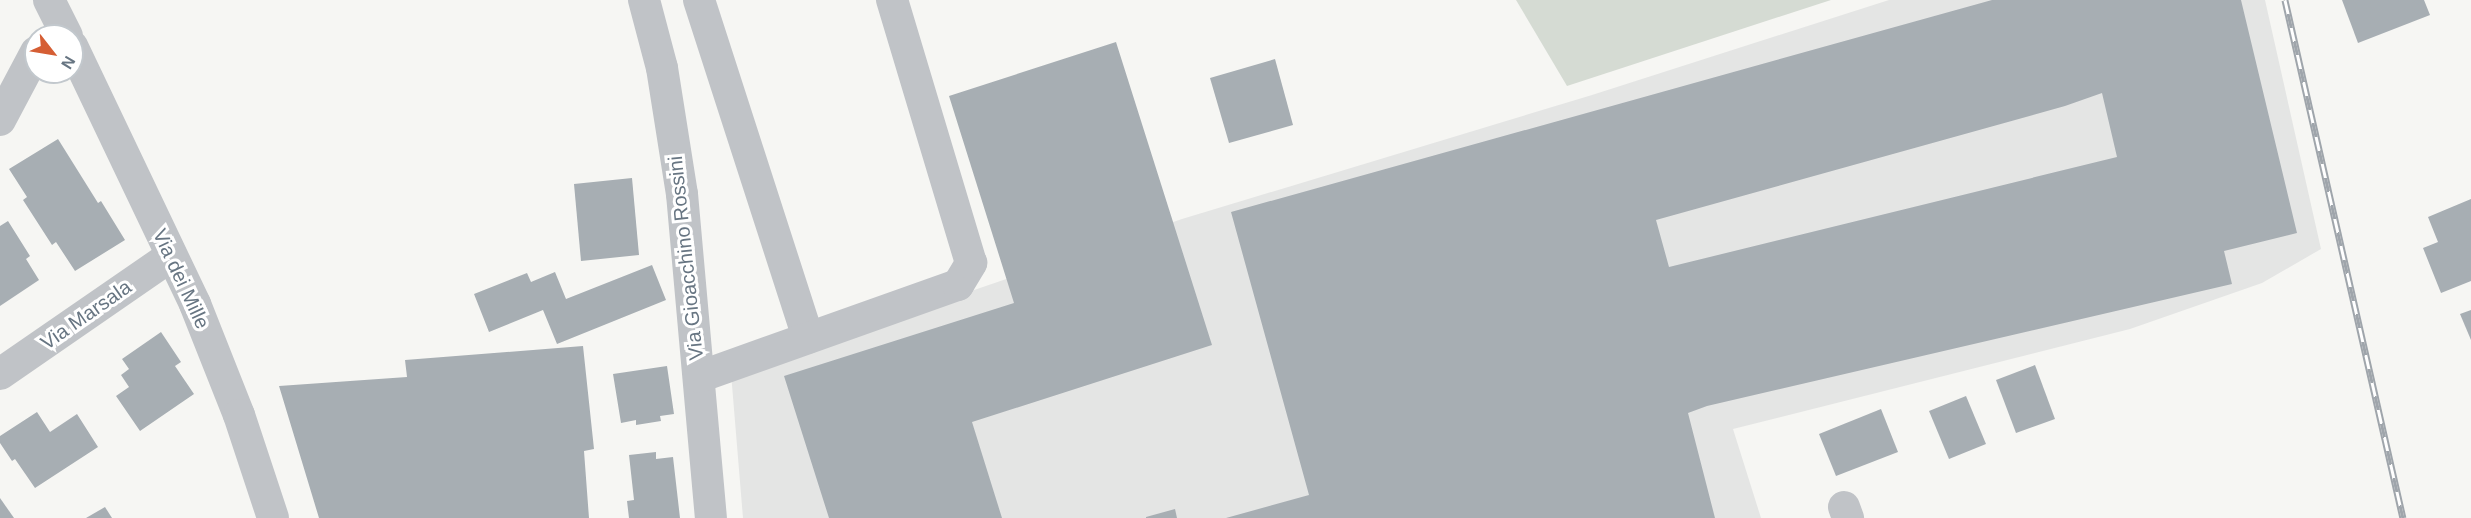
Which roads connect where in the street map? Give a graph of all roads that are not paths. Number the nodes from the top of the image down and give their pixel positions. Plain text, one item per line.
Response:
1 (644, 0) edge
2 (699, 0) edge
3 (892, 0) edge
4 (84, 71) edge
5 (24, 75) edge
6 (0, 120) edge
7 (171, 256) junction
8 (808, 338) junction
9 (0, 374) edge
10 (699, 377) junction
11 (273, 518) edge
12 (711, 518) edge

1 - 10 street, Via Gioacchino Rossini
2 - 8 street
3 - 8 street
4 - 7 street, Via dei Mille
5 - 6 street
7 - 9 street, Via Marsala
7 - 11 street, Via dei Mille
8 - 10 street
10 - 12 street, Via Gioacchino Rossini

